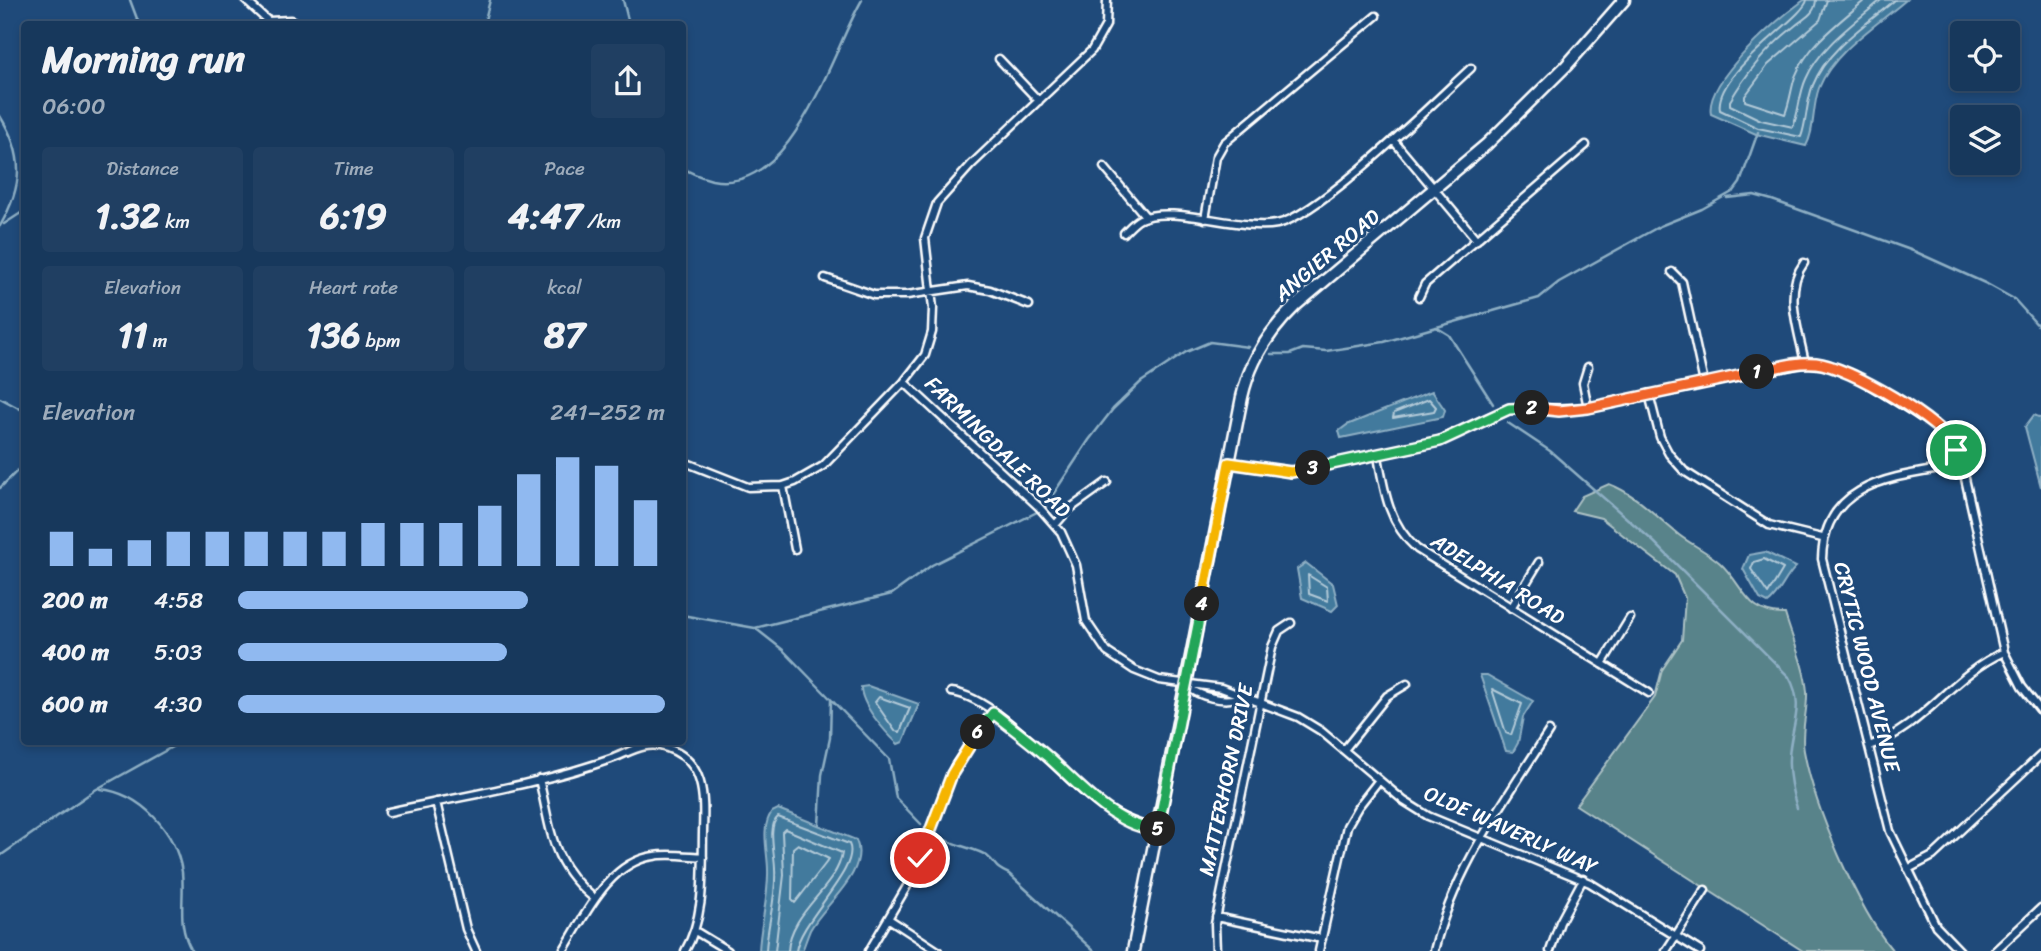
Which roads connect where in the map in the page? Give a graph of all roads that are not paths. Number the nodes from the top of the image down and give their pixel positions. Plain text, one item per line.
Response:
1 (245, 0) edge
2 (1107, 0) edge
3 (1624, 0) edge
4 (1377, 16) dead end
5 (292, 20) dead end
6 (999, 58) dead end
7 (1472, 68) dead end
8 (1040, 101) junction
9 (1393, 140) junction
10 (1586, 145) dead end
11 (1104, 167) dead end
12 (1435, 190) junction
13 (1146, 216) junction
14 (1205, 219) junction
15 (1124, 233) dead end
16 (1477, 240) junction
17 (1804, 263) dead end
18 (1672, 272) dead end
19 (825, 278) dead end
20 (932, 292) junction
21 (1419, 297) dead end
22 (1029, 305) dead end
23 (1805, 362) junction
24 (1588, 367) dead end
25 (904, 382) junction
26 (1704, 383) junction
27 (1649, 394) junction
28 (1588, 408) junction
29 (1378, 456) junction
30 (686, 463) edge
31 (1229, 463) junction
32 (1962, 465) junction
33 (1107, 481) dead end
34 (783, 486) junction
35 (1056, 524) junction
36 (1822, 538) junction
37 (795, 549) dead end
38 (1539, 562) dead end
39 (1511, 608) junction
40 (1630, 618) dead end
41 (1291, 624) dead end
42 (2004, 652) junction
43 (1602, 664) junction
44 (1407, 684) dead end
45 (1186, 685) junction
46 (951, 692) dead end
47 (1650, 694) dead end
48 (1241, 697) junction
49 (1260, 702) junction
50 (2041, 711) edge
51 (993, 713) junction
52 (1549, 731) dead end
53 (1869, 746) junction
54 (1344, 750) junction
55 (2041, 755) edge
56 (539, 779) junction
57 (1380, 780) junction
58 (436, 802) junction
59 (389, 812) dead end
60 (1157, 831) junction
61 (1481, 838) junction
62 (703, 857) junction
63 (1908, 869) junction
64 (1583, 879) junction
65 (1705, 890) dead end
66 (595, 899) junction
67 (2041, 908) edge
68 (1216, 917) junction
69 (889, 919) junction
70 (695, 931) junction
71 (1676, 936) junction
72 (1322, 939) junction
73 (476, 951) edge
74 (563, 951) edge
75 (685, 951) edge
76 (728, 951) edge
77 (869, 951) edge
78 (938, 951) edge
79 (1133, 951) edge
80 (1216, 951) edge
81 (1318, 951) edge
82 (1434, 951) edge
83 (1550, 951) edge
84 (1666, 951) edge
85 (1700, 951) edge
86 (1961, 951) edge
87 (1995, 951) edge

1 - 5 street
2 - 8 street
3 - 12 street, ANGIER ROAD
4 - 14 street
6 - 8 street
7 - 9 street
8 - 20 street
9 - 12 street
9 - 14 street
10 - 16 street
11 - 13 street
12 - 16 street
12 - 31 street, ANGIER ROAD
13 - 14 street
13 - 15 street
16 - 21 street
17 - 23 street
18 - 26 street
19 - 20 street
20 - 22 street
20 - 25 street
23 - 26 street
23 - 32 street
24 - 28 street
25 - 34 street
25 - 35 street, FARMINGDALE ROAD
26 - 27 street
27 - 28 street
27 - 36 street
28 - 29 street
29 - 31 street
29 - 39 street, ADELPHIA ROAD
30 - 34 street
31 - 45 street, ANGIER ROAD
32 - 36 street, CRYTIC WOOD AVENUE
32 - 42 street
33 - 35 street
34 - 37 street
35 - 45 street, FARMINGDALE ROAD
36 - 53 street, CRYTIC WOOD AVENUE
38 - 39 street
39 - 43 street, ADELPHIA ROAD
40 - 43 street
41 - 49 street, MATTERHORN DRIVE
42 - 50 street
42 - 53 street
43 - 47 street, ADELPHIA ROAD
44 - 54 street
45 - 48 street, OLDE WAVERLY WAY
45 - 48 street, OLDE WAVERLY WAY
45 - 60 street, ANGIER ROAD
46 - 51 street
48 - 49 street, OLDE WAVERLY WAY
49 - 54 street, OLDE WAVERLY WAY
49 - 68 street, MATTERHORN DRIVE
51 - 60 street
51 - 69 street
52 - 61 street
53 - 63 street, CRYTIC WOOD AVENUE
54 - 57 street, OLDE WAVERLY WAY
55 - 63 street
56 - 58 street
56 - 62 street
56 - 66 street
57 - 61 street, OLDE WAVERLY WAY
57 - 72 street
58 - 59 street
58 - 73 street
60 - 79 street, ANGIER ROAD
61 - 64 street, OLDE WAVERLY WAY
61 - 82 street
62 - 66 street
62 - 70 street
63 - 86 street, CRYTIC WOOD AVENUE
64 - 71 street, OLDE WAVERLY WAY
64 - 83 street
65 - 71 street
66 - 74 street
67 - 87 street
68 - 72 street
68 - 80 street, MATTERHORN DRIVE
69 - 77 street
69 - 78 street
70 - 75 street
70 - 76 street
71 - 84 street
71 - 85 street, OLDE WAVERLY WAY
72 - 81 street

